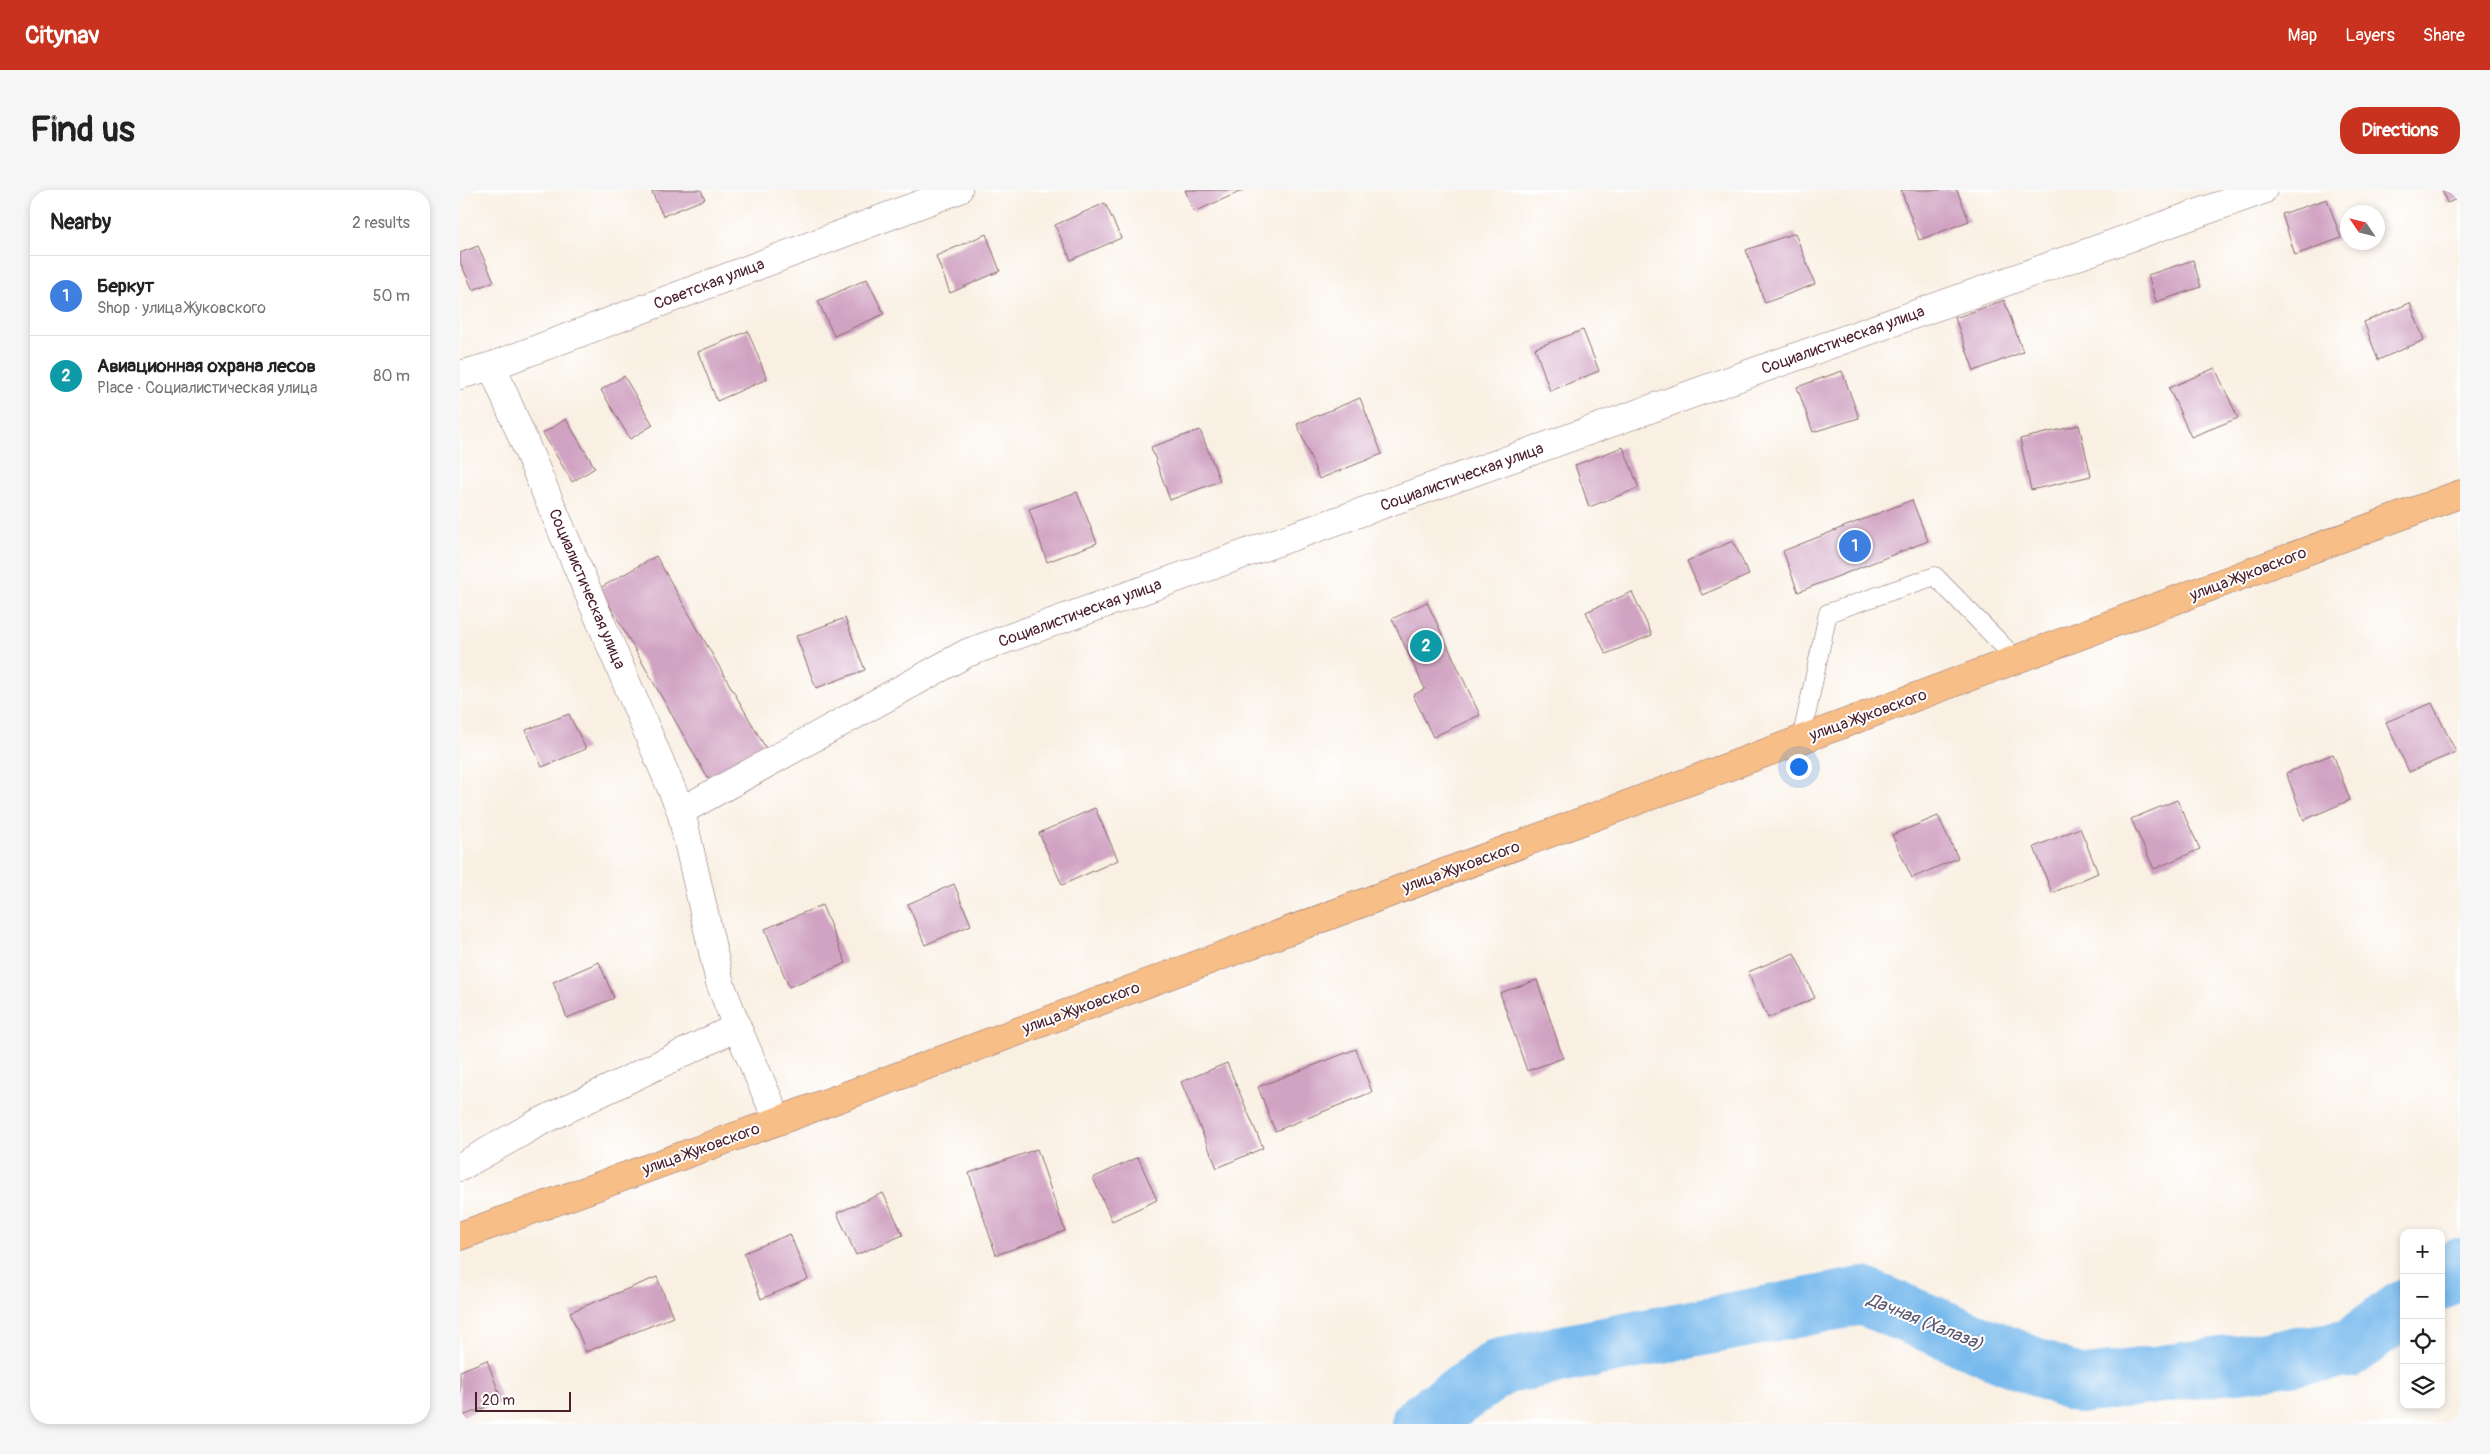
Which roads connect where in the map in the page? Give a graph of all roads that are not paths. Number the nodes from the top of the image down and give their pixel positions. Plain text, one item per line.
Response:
1 (958, 190) edge
2 (2263, 190) edge
3 (492, 366) junction
4 (460, 375) edge
5 (2460, 494) edge
6 (2016, 660) junction
7 (1801, 740) junction
8 (681, 811) junction
9 (736, 1027) junction
10 (778, 1121) junction
11 (460, 1167) edge
12 (460, 1236) edge

1 - 3 street, Советская улица
2 - 8 street, Социалистическая улица
3 - 4 street, Советская улица
3 - 8 street, Социалистическая улица
5 - 6 main road, улица Жуковского
6 - 7 main road, улица Жуковского
6 - 7 lane
7 - 10 main road, улица Жуковского
8 - 9 street, Социалистическая улица
9 - 10 street, Социалистическая улица
9 - 11 street
10 - 12 main road, улица Жуковского

